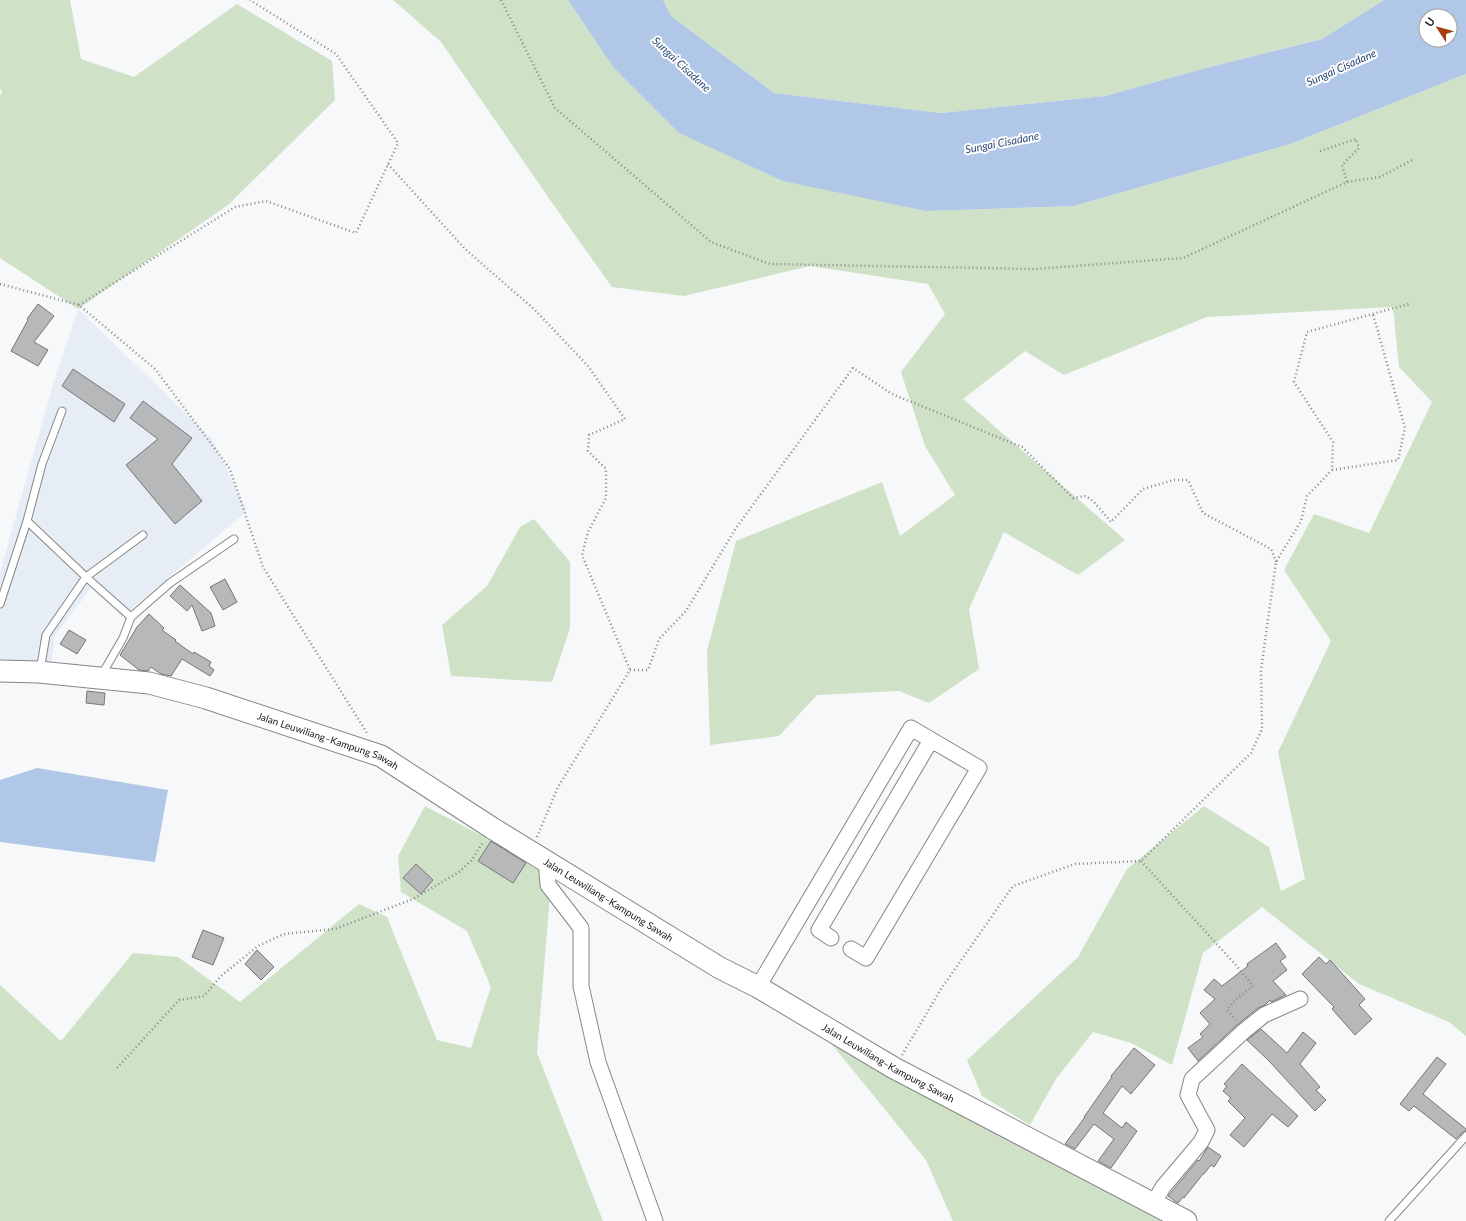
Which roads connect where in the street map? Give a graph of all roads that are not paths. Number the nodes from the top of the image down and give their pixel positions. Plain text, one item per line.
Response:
1 (62, 411) dead end
2 (27, 521) junction
3 (144, 535) dead end
4 (234, 539) dead end
5 (86, 577) junction
6 (0, 604) edge
7 (132, 617) junction
8 (0, 670) edge
9 (39, 672) junction
10 (100, 678) junction
11 (931, 740) junction
12 (538, 856) junction
13 (831, 938) dead end
14 (851, 949) dead end
15 (758, 987) junction
16 (1300, 999) dead end
17 (1466, 1136) edge
18 (1153, 1204) junction
19 (655, 1221) edge
20 (1186, 1221) edge
21 (1389, 1221) edge

1 - 2 lane
2 - 5 lane
2 - 6 lane
3 - 5 lane
4 - 7 lane
5 - 7 lane
5 - 9 lane
7 - 10 lane
8 - 9 main road, Jalan Leuwiliang–Kampung Sawah
9 - 10 main road, Jalan Leuwiliang–Kampung Sawah
10 - 12 main road, Jalan Leuwiliang–Kampung Sawah
11 - 13 street
11 - 14 street
11 - 15 street
12 - 15 main road, Jalan Leuwiliang–Kampung Sawah
12 - 19 street
15 - 18 main road, Jalan Leuwiliang–Kampung Sawah
16 - 18 street
17 - 21 lane
18 - 20 main road, Jalan Leuwiliang–Kampung Sawah

